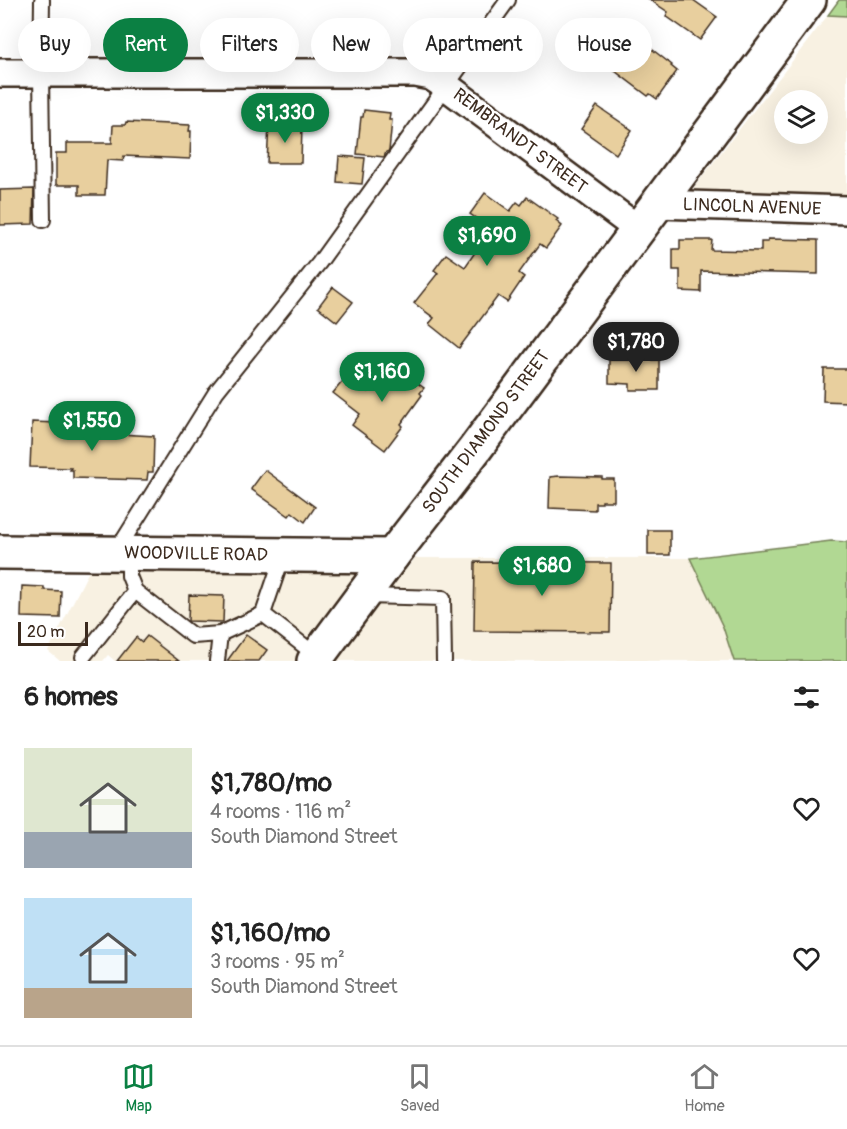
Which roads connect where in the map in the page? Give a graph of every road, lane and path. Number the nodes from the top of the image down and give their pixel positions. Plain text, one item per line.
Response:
1 (42, 0) edge
2 (508, 0) edge
3 (809, 0) edge
4 (0, 73) edge
5 (41, 73) junction
6 (446, 86) junction
7 (847, 210) edge
8 (647, 216) junction
9 (43, 220) dead end
10 (0, 552) edge
11 (122, 554) junction
12 (283, 555) junction
13 (392, 556) junction
14 (135, 591) junction
15 (363, 596) junction
16 (263, 614) junction
17 (220, 634) junction
18 (83, 657) dead end
19 (316, 659) edge
20 (217, 661) edge
21 (444, 661) edge

1 - 5 lane
2 - 6 lane
3 - 8 street, SOUTH DIAMOND STREET
4 - 5 street, REMBRANDT STREET
5 - 6 street, REMBRANDT STREET
5 - 9 lane
6 - 8 street, REMBRANDT STREET
6 - 11 lane
7 - 8 street, LINCOLN AVENUE
8 - 13 street, SOUTH DIAMOND STREET
10 - 11 street, WOODVILLE ROAD
11 - 12 street, WOODVILLE ROAD
11 - 14 lane
12 - 13 street, WOODVILLE ROAD
12 - 16 lane
13 - 15 street, SOUTH DIAMOND STREET
14 - 17 lane
14 - 18 lane
15 - 19 street, SOUTH DIAMOND STREET
15 - 21 lane
16 - 17 lane
16 - 19 lane
17 - 20 lane

